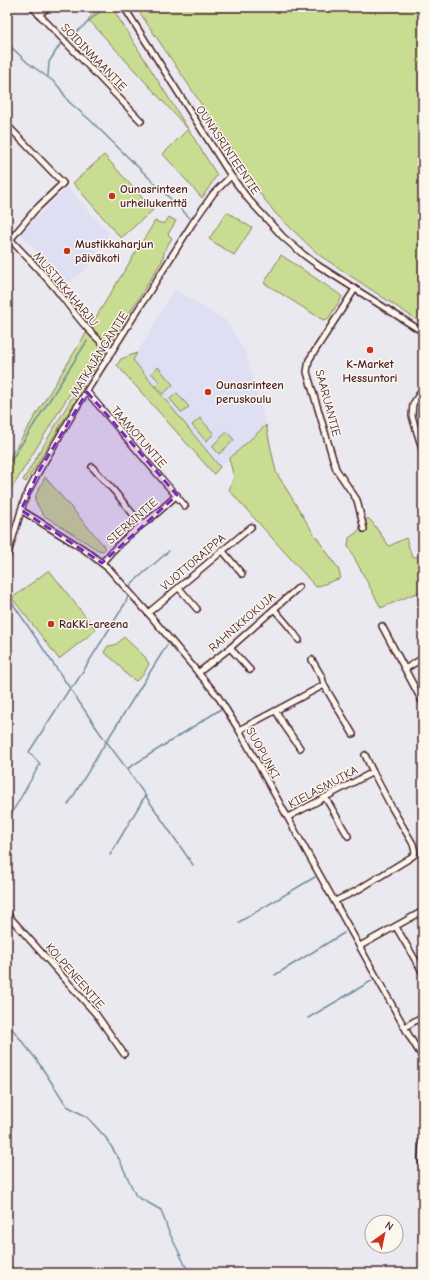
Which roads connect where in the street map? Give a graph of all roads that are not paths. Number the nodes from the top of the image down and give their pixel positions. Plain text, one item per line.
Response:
1 (32, 7) edge
2 (48, 7) edge
3 (124, 7) edge
4 (39, 15) junction
5 (141, 121) dead end
6 (7, 125) edge
7 (231, 176) junction
8 (9, 238) edge
9 (355, 289) junction
10 (423, 332) edge
11 (112, 352) junction
12 (423, 388) edge
13 (87, 392) junction
14 (423, 452) edge
15 (92, 467) dead end
16 (177, 495) junction
17 (185, 506) dead end
18 (21, 510) junction
19 (142, 524) junction
20 (251, 527) dead end
21 (364, 529) dead end
22 (222, 550) junction
23 (7, 557) edge
24 (102, 563) junction
25 (242, 574) dead end
26 (299, 587) dead end
27 (178, 588) junction
28 (197, 609) dead end
29 (274, 609) junction
30 (148, 613) junction
31 (382, 626) dead end
32 (299, 640) dead end
33 (230, 648) junction
34 (423, 658) edge
35 (312, 660) dead end
36 (405, 669) junction
37 (250, 670) dead end
38 (198, 672) junction
39 (324, 685) junction
40 (423, 703) edge
41 (276, 711) junction
42 (239, 730) junction
43 (353, 734) dead end
44 (300, 748) dead end
45 (365, 755) dead end
46 (373, 772) junction
47 (325, 797) junction
48 (288, 817) junction
49 (348, 836) dead end
50 (335, 901) junction
51 (423, 911) edge
52 (7, 914) edge
53 (396, 927) junction
54 (360, 946) junction
55 (423, 974) edge
56 (423, 1016) edge
57 (405, 1027) junction
58 (124, 1054) dead end
59 (423, 1058) edge
60 (423, 1132) edge
61 (423, 1170) edge
62 (7, 1268) edge
63 (10, 1273) edge

1 - 4 street, SOIDINMAANTIE
2 - 4 street
3 - 7 street, OUNASRINTEENTIE
4 - 5 street, SOIDINMAANTIE
6 - 8 street
7 - 9 street, OUNASRINTEENTIE
7 - 11 street, MATKAJÄNGÄNTIE
8 - 11 street, MUSTIKKAHARJU
9 - 10 street, OUNASRINTEENTIE
9 - 21 street, SAARUANTIE
11 - 13 street, MATKAJÄNGÄNTIE
12 - 14 street
13 - 16 street, TAAMOTUNTIE
13 - 18 street, MATKAJÄNGÄNTIE
15 - 19 street
16 - 17 street, TAAMOTUNTIE
16 - 19 street, SIERKINTIE
18 - 23 street, MATKAJÄNGÄNTIE
18 - 24 street, SUOPUNKI
19 - 24 street, SIERKINTIE
20 - 22 street, VUOTTORAIPPA
22 - 25 street
22 - 27 street, VUOTTORAIPPA
24 - 30 street, SUOPUNKI
26 - 29 street, RAHNIKKOKUJA
27 - 28 street
27 - 30 street, VUOTTORAIPPA
29 - 32 street
29 - 33 street, RAHNIKKOKUJA
30 - 38 street, SUOPUNKI
31 - 36 street
33 - 37 street
33 - 38 street, RAHNIKKOKUJA
34 - 36 street
35 - 39 street
36 - 40 street
38 - 42 street, SUOPUNKI
39 - 41 street
39 - 43 street
41 - 42 street
41 - 44 street
42 - 48 street, SUOPUNKI
45 - 46 street
46 - 47 street, KIELASMUTKA
46 - 50 street, KIELASMUTKA
47 - 48 street, KIELASMUTKA
47 - 49 street
48 - 50 street, SUOPUNKI
50 - 54 street, SUOPUNKI
51 - 53 street
52 - 58 street, KOLPENEENTIE
53 - 54 street
53 - 55 street
54 - 57 street, SUOPUNKI
56 - 57 street
57 - 59 street, SUOPUNKI
60 - 61 street
62 - 63 street

